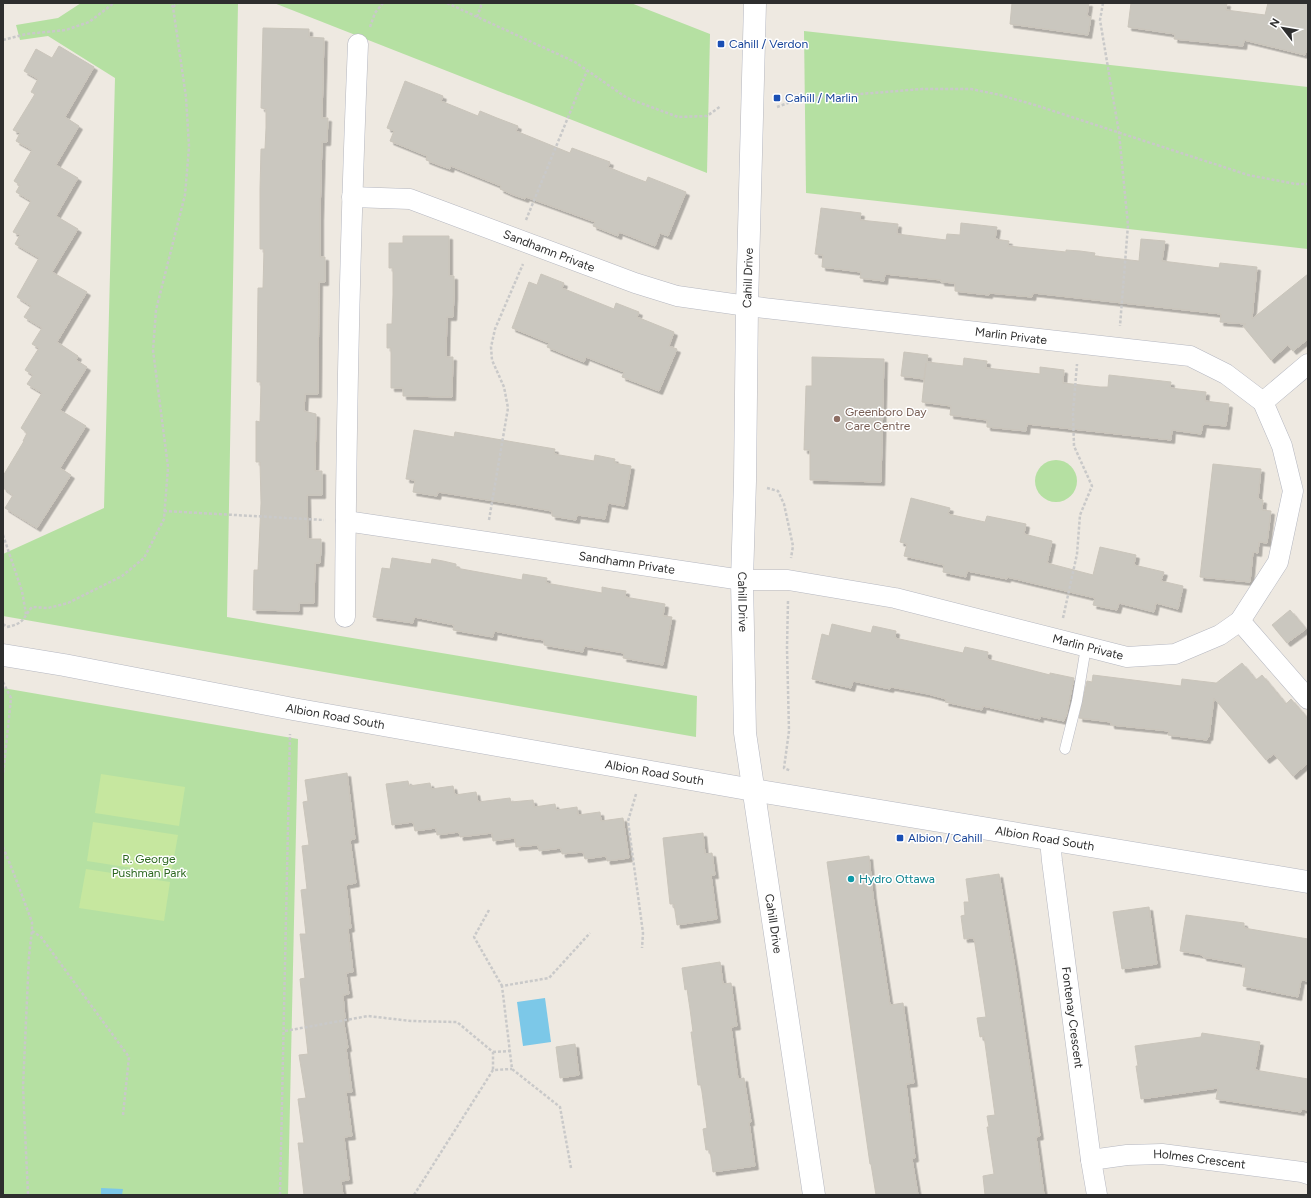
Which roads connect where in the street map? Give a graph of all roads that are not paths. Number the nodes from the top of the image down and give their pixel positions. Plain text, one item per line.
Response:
1 (755, 3) edge
2 (358, 44) road end
3 (352, 197) junction
4 (747, 306) junction
5 (1308, 364) edge
6 (1262, 402) junction
7 (346, 521) junction
8 (742, 580) junction
9 (345, 617) dead end
10 (1240, 621) junction
11 (1086, 647) junction
12 (3, 655) edge
13 (1308, 698) edge
14 (1065, 749) dead end
15 (753, 790) junction
16 (1050, 840) junction
17 (1308, 882) edge
18 (1091, 1160) junction
19 (1308, 1174) edge
20 (814, 1195) edge
21 (1097, 1195) edge

1 - 4 street, Cahill Drive
2 - 3 street
3 - 4 street, Sandhamn Private
3 - 7 street
4 - 6 street, Marlin Private
4 - 8 street, Cahill Drive
5 - 6 street
6 - 10 street, Marlin Private
7 - 8 street, Sandhamn Private
7 - 9 street
8 - 11 street, Marlin Private
8 - 15 street, Cahill Drive
10 - 11 street, Marlin Private
10 - 13 street
11 - 14 lane
12 - 15 street, Albion Road South
15 - 16 street, Albion Road South
15 - 20 street, Cahill Drive
16 - 17 street, Albion Road South
16 - 18 street, Fontenay Crescent
18 - 19 street, Holmes Crescent
18 - 21 street, Fontenay Crescent

